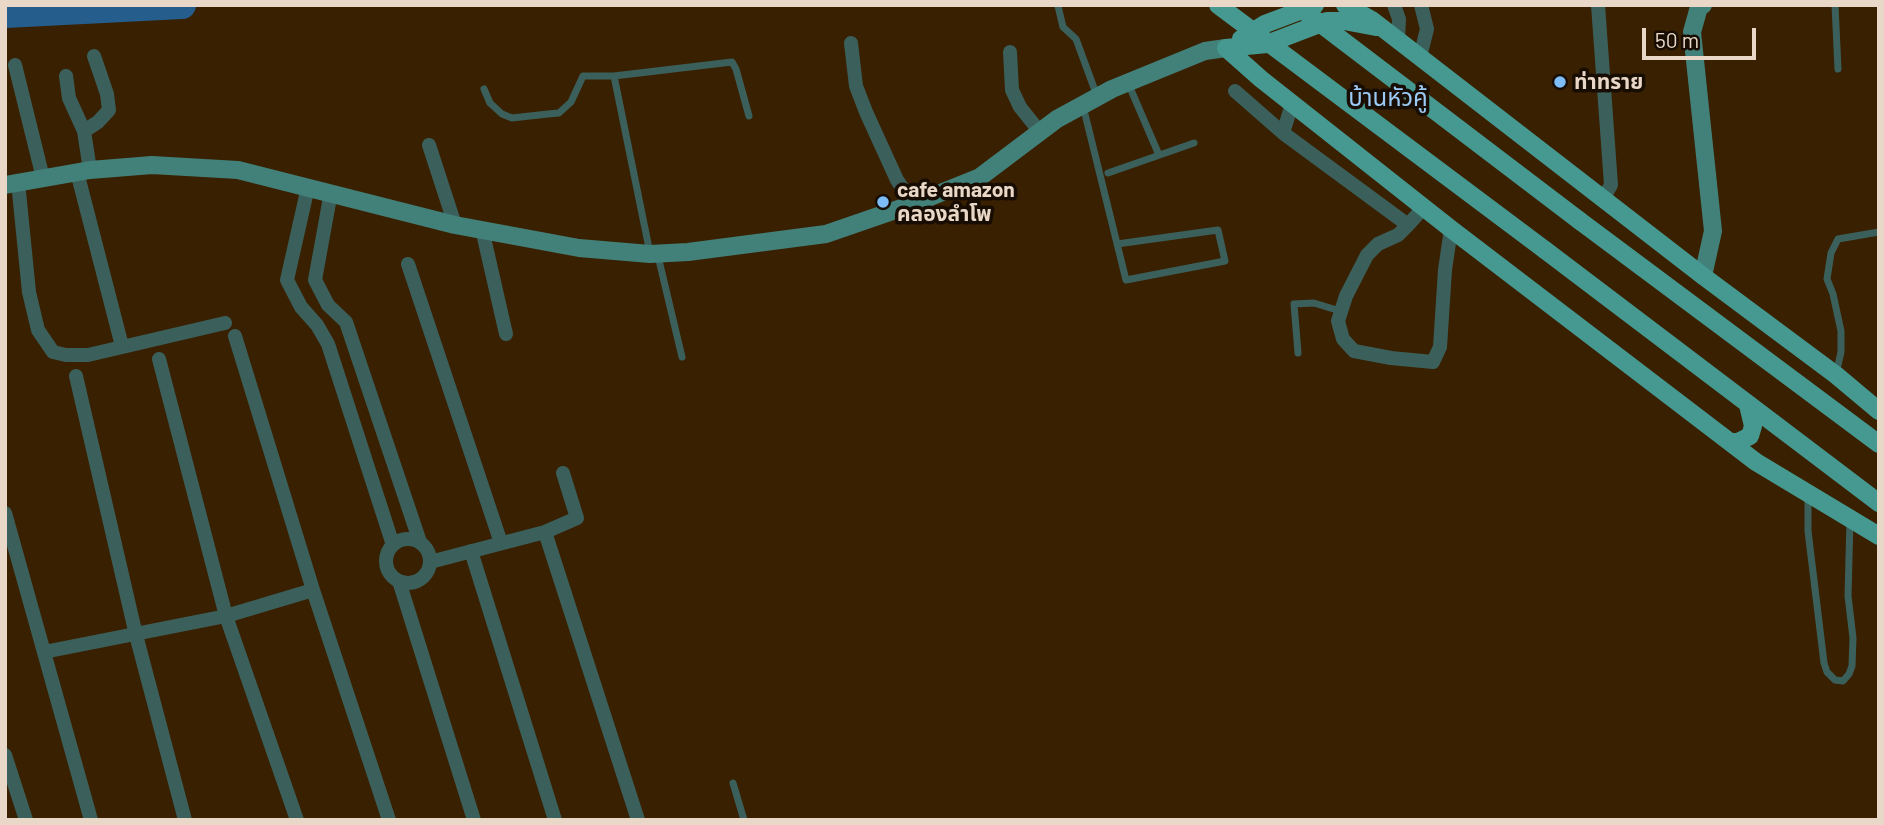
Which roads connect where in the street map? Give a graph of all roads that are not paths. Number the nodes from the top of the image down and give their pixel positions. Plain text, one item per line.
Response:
1 (1218, 5) edge
2 (1296, 5) edge
3 (1315, 5) edge
4 (1345, 5) edge
5 (1394, 5) edge
6 (1422, 5) edge
7 (1598, 5) edge
8 (1835, 5) edge
9 (1058, 6) edge
10 (1701, 6) edge
11 (1383, 28) junction
12 (1398, 40) junction
13 (851, 43) dead end
14 (1226, 48) junction
15 (1010, 52) dead end
16 (94, 56) dead end
17 (1420, 57) junction
18 (15, 65) dead end
19 (1838, 69) dead end
20 (66, 76) dead end
21 (614, 76) junction
22 (1128, 82) junction
23 (484, 89) dead end
24 (1235, 91) dead end
25 (1090, 101) junction
26 (1293, 104) junction
27 (749, 117) dead end
28 (83, 131) junction
29 (1040, 132) junction
30 (1283, 133) junction
31 (1194, 144) dead end
32 (429, 145) dead end
33 (1159, 155) junction
34 (84, 171) junction
35 (1108, 173) dead end
36 (43, 178) junction
37 (12, 184) edge
38 (308, 187) junction
39 (331, 192) junction
40 (1604, 197) junction
41 (913, 204) junction
42 (1423, 207) junction
43 (455, 225) junction
44 (1408, 225) junction
45 (482, 229) junction
46 (1451, 229) junction
47 (1879, 232) edge
48 (1117, 244) junction
49 (654, 254) junction
50 (408, 264) dead end
51 (1703, 276) junction
52 (1341, 312) junction
53 (225, 323) dead end
54 (506, 334) dead end
55 (235, 336) dead end
56 (122, 346) junction
57 (1298, 353) dead end
58 (682, 358) dead end
59 (159, 359) dead end
60 (1830, 371) junction
61 (76, 376) dead end
62 (1808, 391) junction
63 (1748, 405) junction
64 (1879, 411) edge
65 (1730, 442) junction
66 (1879, 444) edge
67 (563, 473) dead end
68 (1808, 494) junction
69 (1879, 503) edge
70 (5, 513) edge
71 (1850, 519) junction
72 (545, 532) junction
73 (1879, 536) edge
74 (420, 542) junction
75 (501, 543) junction
76 (393, 545) junction
77 (471, 551) junction
78 (430, 562) junction
79 (399, 581) junction
80 (313, 590) junction
81 (226, 616) junction
82 (136, 635) junction
83 (44, 652) junction
84 (5, 755) edge
85 (733, 783) dead end
86 (26, 820) edge
87 (91, 820) edge
88 (185, 820) edge
89 (296, 820) edge
90 (389, 820) edge
91 (474, 820) edge
92 (555, 820) edge
93 (638, 820) edge
94 (744, 820) edge

1 - 63 main road, bridge
2 - 62 main road, bridge
3 - 14 main road
4 - 11 main road
5 - 12 street
6 - 17 street
7 - 40 street
8 - 19 lane
9 - 25 lane
10 - 51 street
11 - 12 main road
11 - 14 main road
12 - 17 main road
13 - 41 street
14 - 22 street
14 - 26 main road
15 - 29 street
16 - 28 street
17 - 40 main road
18 - 36 street
20 - 28 street
21 - 23 lane
21 - 27 lane
21 - 49 lane
22 - 25 street
22 - 33 lane
24 - 30 street
25 - 29 street
25 - 48 lane
26 - 30 street
26 - 42 main road
28 - 34 street
29 - 41 street
30 - 44 street
31 - 33 lane
32 - 43 street
33 - 35 lane
34 - 36 street
34 - 38 street
34 - 56 street
36 - 37 street
37 - 56 street
38 - 39 street
38 - 76 street
39 - 43 street
39 - 74 street
40 - 51 main road
41 - 49 street
42 - 44 street
42 - 46 main road
43 - 45 street
44 - 52 street
45 - 49 street
45 - 54 street
46 - 52 street
46 - 65 main road
47 - 60 lane
48 - 48 lane
49 - 58 lane
50 - 75 street
51 - 60 main road
52 - 57 lane
53 - 56 street
55 - 80 street
59 - 81 street
60 - 62 main road
60 - 64 main road
61 - 82 street
62 - 66 main road
63 - 65 main road
63 - 69 main road
65 - 68 main road
67 - 72 street
68 - 71 main road
68 - 71 lane
70 - 83 street
71 - 73 main road
72 - 75 street
72 - 93 street
74 - 76 street
74 - 78 street
75 - 77 street
76 - 79 street
77 - 78 street
77 - 92 street
78 - 79 street
79 - 91 street
80 - 81 street
80 - 90 street
81 - 82 street
81 - 89 street
82 - 83 street
82 - 88 street
83 - 87 street
84 - 86 street
85 - 94 lane

